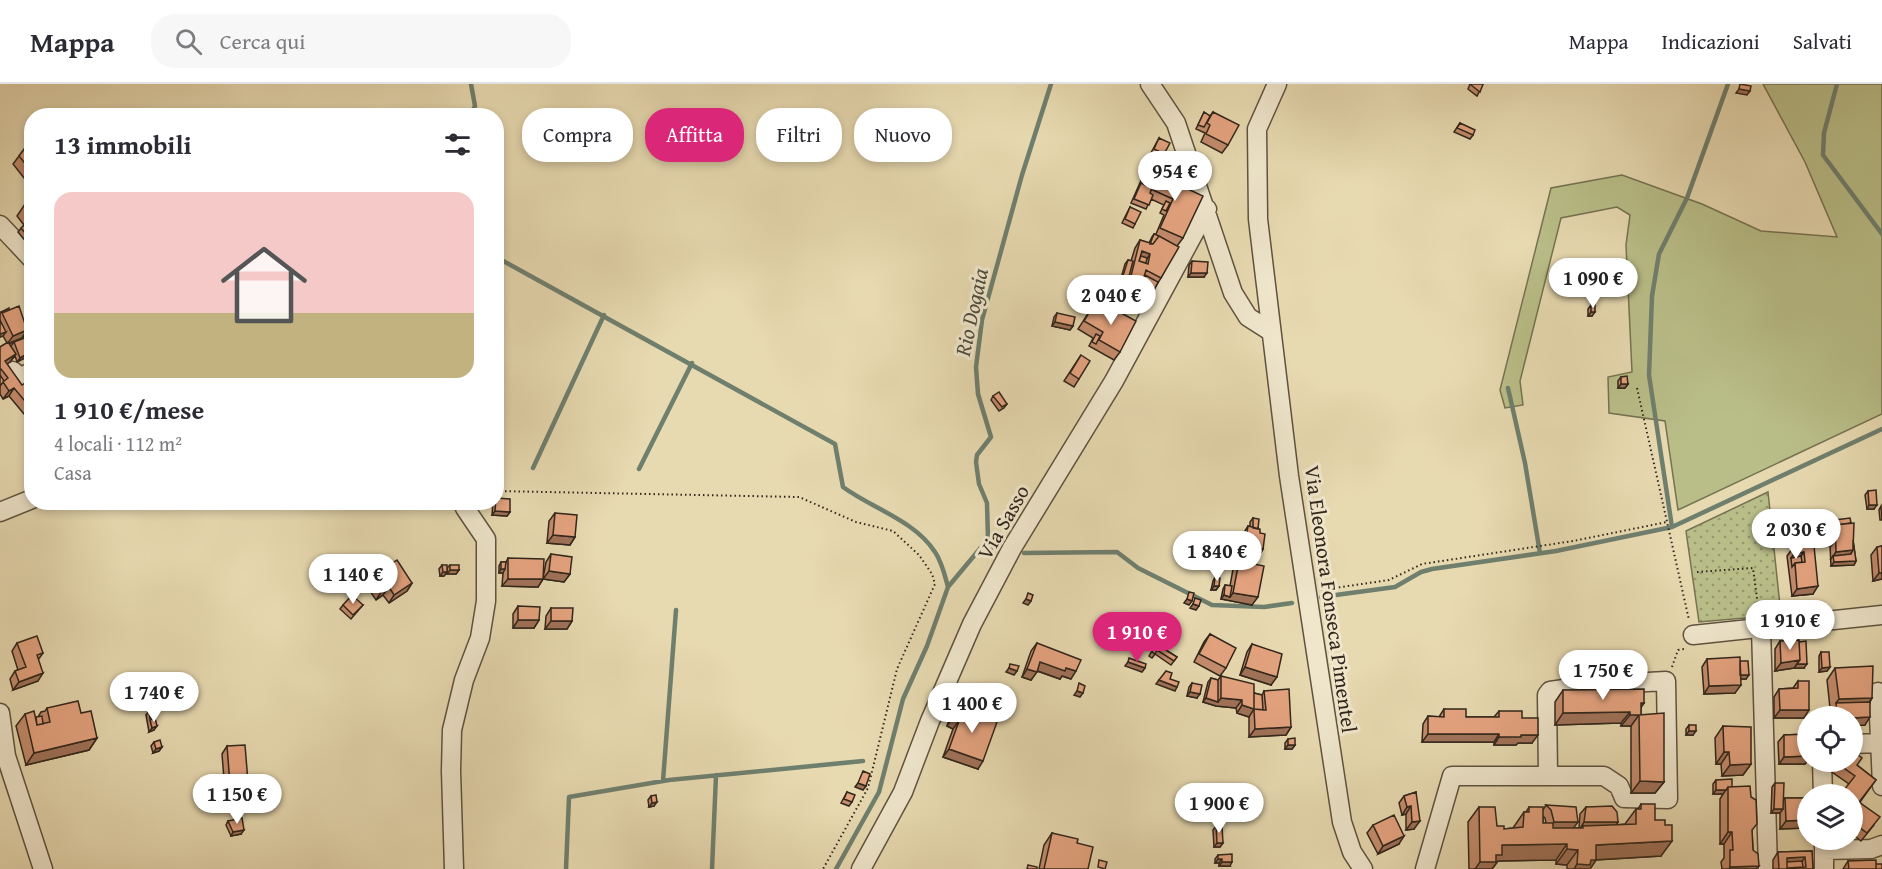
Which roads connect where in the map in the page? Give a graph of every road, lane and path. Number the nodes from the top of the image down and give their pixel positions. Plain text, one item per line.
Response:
1 (1150, 84) edge
2 (1277, 84) edge
3 (1207, 209) junction
4 (0, 225) edge
5 (24, 250) edge
6 (1270, 331) junction
7 (1637, 388) dead end
8 (504, 491) edge
9 (24, 502) edge
10 (466, 510) edge
11 (0, 512) edge
12 (1667, 522) junction
13 (1697, 572) dead end
14 (1308, 592) junction
15 (1882, 615) edge
16 (1761, 628) junction
17 (1693, 635) junction
18 (1666, 681) junction
19 (1878, 692) dead end
20 (0, 713) edge
21 (1880, 743) junction
22 (1863, 744) edge
23 (1548, 775) junction
24 (1882, 786) edge
25 (1882, 845) edge
26 (1863, 848) edge
27 (1824, 850) edge
28 (43, 869) edge
29 (454, 869) edge
30 (823, 869) edge
31 (861, 869) edge
32 (1363, 869) edge
33 (1425, 869) edge
34 (1768, 869) edge
35 (1824, 869) edge

1 - 3 street
2 - 6 street
3 - 6 street
3 - 31 street, Via Sasso
4 - 5 street
6 - 14 street, Via Eleonora Fonseca Pimentel
7 - 12 path
8 - 30 path
9 - 11 street
10 - 29 street
12 - 14 path
12 - 17 path
13 - 16 path
14 - 32 street, Via Eleonora Fonseca Pimentel
15 - 16 street
16 - 17 street
16 - 34 street
17 - 18 path
18 - 23 street
18 - 23 street
19 - 21 street
20 - 28 street
21 - 22 street
21 - 24 street
23 - 33 street
25 - 26 street
27 - 35 street

